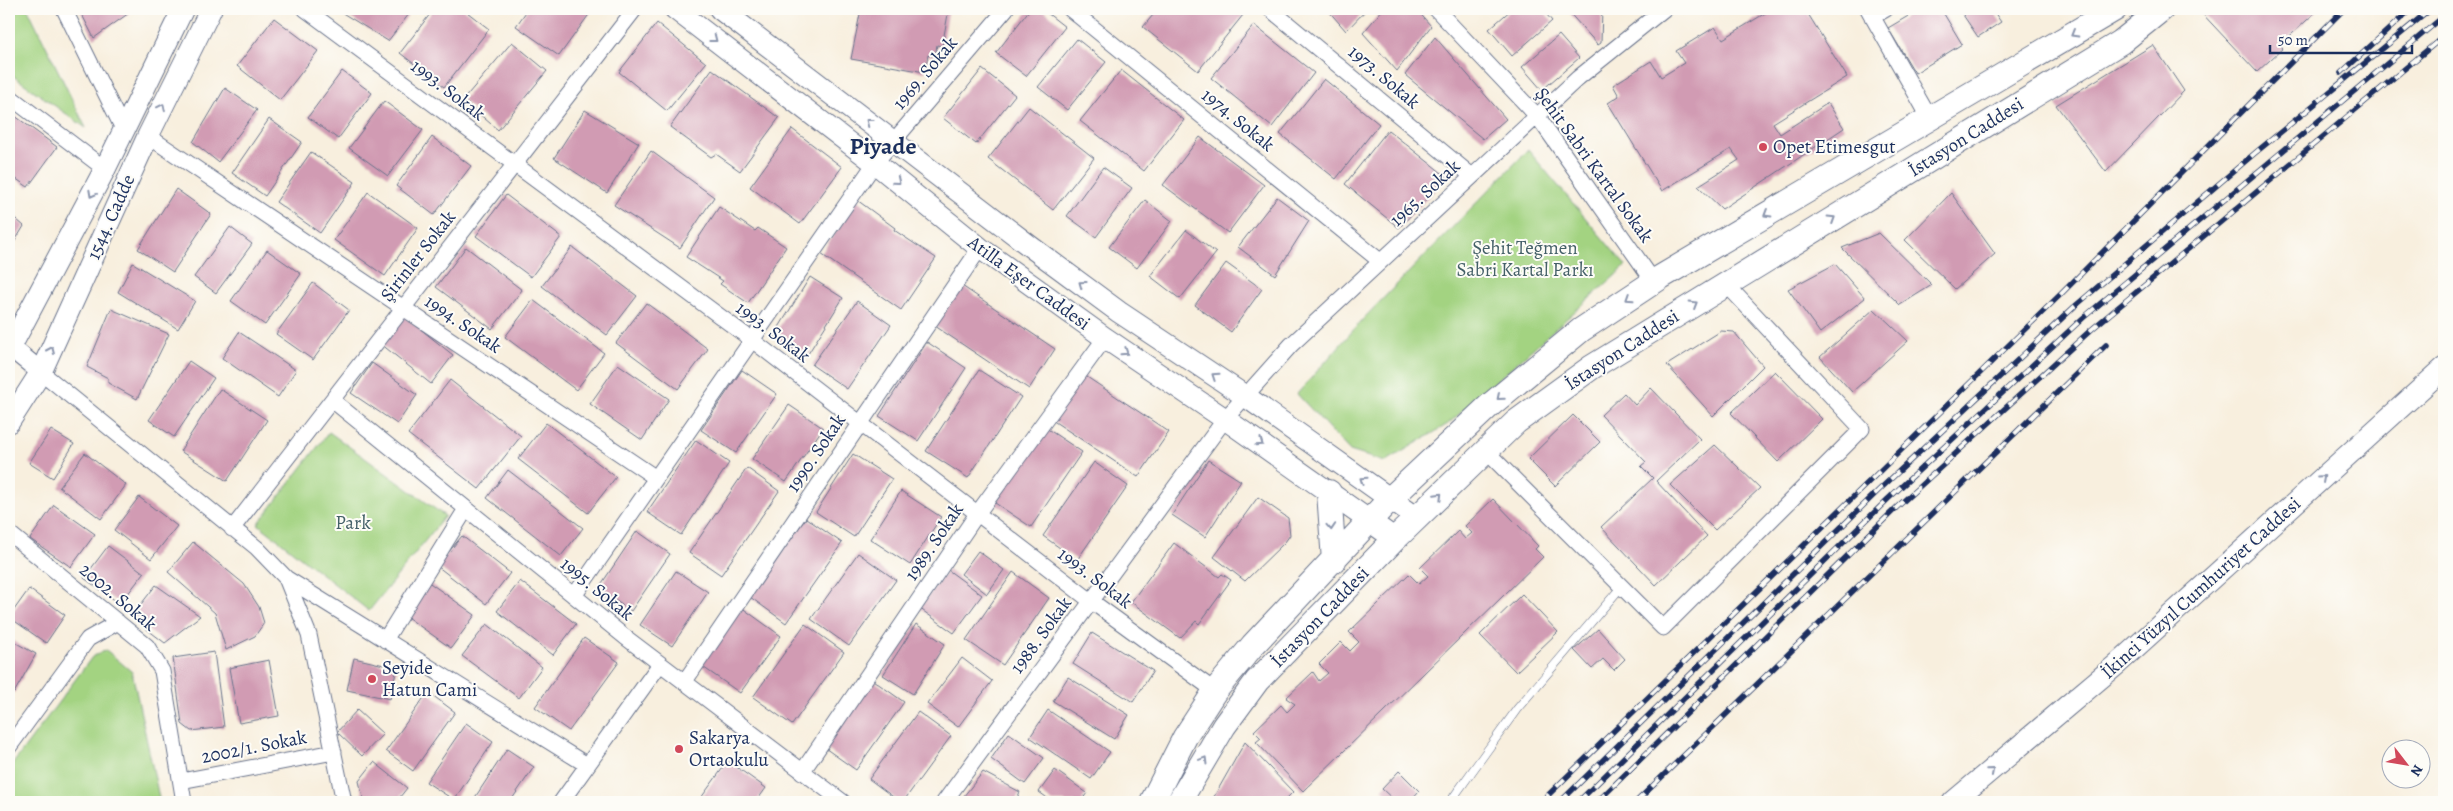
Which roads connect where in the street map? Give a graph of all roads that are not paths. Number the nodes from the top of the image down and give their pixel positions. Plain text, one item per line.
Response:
1 (64, 9) edge
2 (183, 9) edge
3 (211, 9) edge
4 (305, 9) edge
5 (635, 9) edge
6 (675, 9) edge
7 (720, 9) edge
8 (1006, 9) edge
9 (1070, 9) edge
10 (1270, 9) edge
11 (1436, 9) edge
12 (1664, 9) edge
13 (1886, 9) edge
14 (2115, 9) edge
15 (2162, 9) edge
16 (1870, 13) edge
17 (1648, 14) edge
18 (9, 96) edge
19 (1538, 117) junction
20 (1929, 117) junction
21 (124, 131) junction
22 (148, 136) junction
23 (894, 141) junction
24 (875, 163) junction
25 (515, 164) junction
26 (105, 169) junction
27 (1472, 176) junction
28 (980, 248) junction
29 (1380, 261) junction
30 (1654, 282) junction
31 (1726, 284) junction
32 (403, 308) junction
33 (1105, 338) junction
34 (752, 340) junction
35 (9, 348) edge
36 (2444, 368) edge
37 (41, 372) junction
38 (1245, 396) junction
39 (332, 400) junction
40 (1225, 419) junction
41 (9, 422) edge
42 (860, 424) junction
43 (1486, 450) junction
44 (656, 478) junction
45 (1329, 492) junction
46 (1390, 500) junction
47 (466, 509) junction
48 (977, 514) junction
49 (1417, 518) junction
50 (1370, 522) junction
51 (232, 529) junction
52 (9, 532) edge
53 (1395, 539) junction
54 (1334, 561) junction
55 (286, 578) junction
56 (1622, 586) junction
57 (574, 596) junction
58 (1091, 601) junction
59 (118, 622) junction
60 (385, 640) junction
61 (660, 664) junction
62 (685, 681) junction
63 (1215, 691) junction
64 (9, 747) edge
65 (334, 752) junction
66 (587, 765) junction
67 (802, 772) junction
68 (181, 781) junction
69 (184, 802) edge
70 (344, 802) edge
71 (561, 802) edge
72 (843, 802) edge
73 (944, 802) edge
74 (1152, 802) edge
75 (1179, 802) edge
76 (1450, 802) edge
77 (1953, 802) edge

1 - 21 street
2 - 21 main road, 1544. Cadde
22 -> 3 main road, 1544. Cadde
4 - 25 street, 1993. Sokak
5 - 25 street, Şirinler Sokak
6 -> 24 main road, Atilla Eşer Caddesi
23 -> 7 main road, Atilla Eşer Caddesi
8 - 23 street, 1969. Sokak
9 - 29 street, 1974. Sokak
10 - 27 street, 1973. Sokak
11 - 19 street, Şehit Sabri Kartal Sokak
12 - 17 street, 1965. Sokak
13 - 16 street
14 -> 20 main road, İstasyon Caddesi
31 -> 15 main road, İstasyon Caddesi
16 - 20 street
17 - 19 street, 1965. Sokak
18 - 26 street
19 - 27 street, 1965. Sokak
19 - 30 street, Şehit Sabri Kartal Sokak
20 -> 30 main road, İstasyon Caddesi
21 - 26 main road, 1544. Cadde
22 - 32 street, 1994. Sokak
37 -> 22 main road, 1544. Cadde
23 - 24 street, 1969. Sokak
38 -> 23 main road, Atilla Eşer Caddesi
24 -> 28 main road, Atilla Eşer Caddesi
24 - 34 street, 1969. Sokak
25 - 32 street, Şirinler Sokak
25 - 34 street, 1993. Sokak
26 -> 35 main road, 1544. Cadde
27 - 29 street, 1965. Sokak
28 - 33 main road, Atilla Eşer Caddesi
28 - 42 street, 1990. Sokak
29 - 38 street, 1965. Sokak
30 -> 46 main road, İstasyon Caddesi
43 -> 31 main road, İstasyon Caddesi
31 - 56 street
32 - 39 street, Şirinler Sokak
32 - 44 street, 1994. Sokak
33 -> 40 main road, Atilla Eşer Caddesi
33 - 48 street, 1989. Sokak
34 - 42 street, 1993. Sokak
34 - 44 street, 1969. Sokak
35 - 37 street
77 -> 36 main road, İkinci Yüzyıl Cumhuriyet Caddesi
37 - 41 main road, 1544. Cadde
37 - 51 street
38 - 40 street, 1965. Sokak
46 -> 38 main road, Atilla Eşer Caddesi
39 - 47 street, 1995. Sokak
39 - 51 street, Şirinler Sokak
40 -> 45 main road, Atilla Eşer Caddesi
40 - 58 street, 1988. Sokak
42 - 48 street, 1993. Sokak
42 - 62 street, 1990. Sokak
49 -> 43 main road, İstasyon Caddesi
43 - 56 street
44 - 57 street, 1969. Sokak
45 - 50 main road, Atilla Eşer Caddesi
45 -> 54 main road
46 - 49 main road, Atilla Eşer Caddesi
46 - 50 main road, İstasyon Caddesi
47 - 57 street, 1995. Sokak
47 - 60 street
48 - 58 street, 1993. Sokak
48 - 67 street, 1989. Sokak
49 - 53 main road, İstasyon Caddesi
50 - 53 main road, Atilla Eşer Caddesi
50 - 54 main road, İstasyon Caddesi
51 - 55 street
52 - 59 street, 2002. Sokak
75 -> 53 main road, İstasyon Caddesi
54 - 63 main road, İstasyon Caddesi
55 - 60 street
55 - 65 street
56 - 76 lane
57 - 61 street, 1995. Sokak
58 - 63 street, 1993. Sokak
58 - 73 street, 1988. Sokak
59 - 64 street
59 - 68 street, 2002. Sokak
60 - 66 street
61 - 62 street, 1995. Sokak
61 - 66 street
62 - 67 street, 1995. Sokak
63 - 74 main road, İstasyon Caddesi
65 - 68 street, 2002/1. Sokak
65 - 70 street
66 - 71 street
67 - 72 street, 1995. Sokak
68 - 69 street, 2002. Sokak

